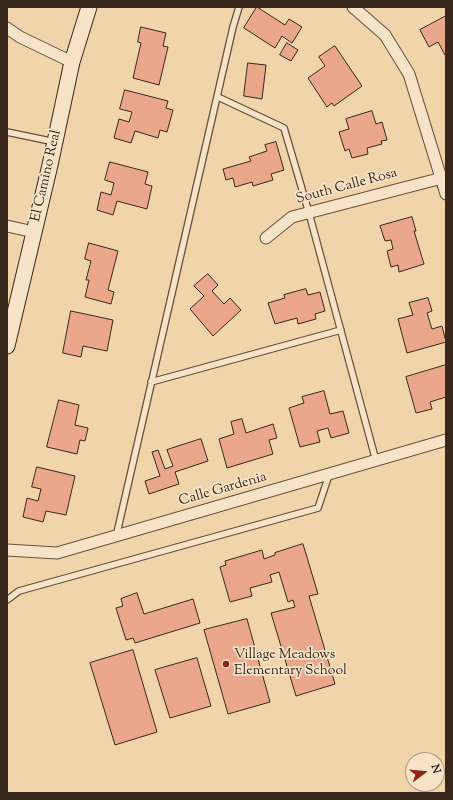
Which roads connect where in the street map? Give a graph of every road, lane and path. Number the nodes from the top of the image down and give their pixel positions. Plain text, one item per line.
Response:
1 (89, 7) edge
2 (239, 7) edge
3 (353, 7) edge
4 (7, 28) edge
5 (72, 62) junction
6 (218, 97) junction
7 (7, 132) edge
8 (55, 142) junction
9 (442, 178) junction
10 (446, 194) edge
11 (309, 213) junction
12 (7, 226) edge
13 (34, 232) junction
14 (266, 238) dead end
15 (341, 330) junction
16 (7, 346) edge
17 (151, 382) junction
18 (446, 440) edge
19 (376, 461) junction
20 (329, 475) junction
21 (116, 537) junction
22 (7, 550) edge
23 (7, 600) edge

1 - 5 street, El Camino Real
2 - 6 lane
3 - 9 street
4 - 5 street
5 - 8 street, El Camino Real
6 - 11 lane
6 - 17 lane
7 - 8 lane
8 - 13 street, El Camino Real
9 - 10 street
9 - 11 street, South Calle Rosa
11 - 14 street, South Calle Rosa
11 - 15 lane
12 - 13 street
13 - 16 street, El Camino Real
15 - 17 lane
15 - 19 lane
17 - 21 lane
18 - 19 street, Calle Gardenia
19 - 20 street, Calle Gardenia
20 - 21 street, Calle Gardenia
20 - 23 lane
21 - 22 street, Calle Gardenia

